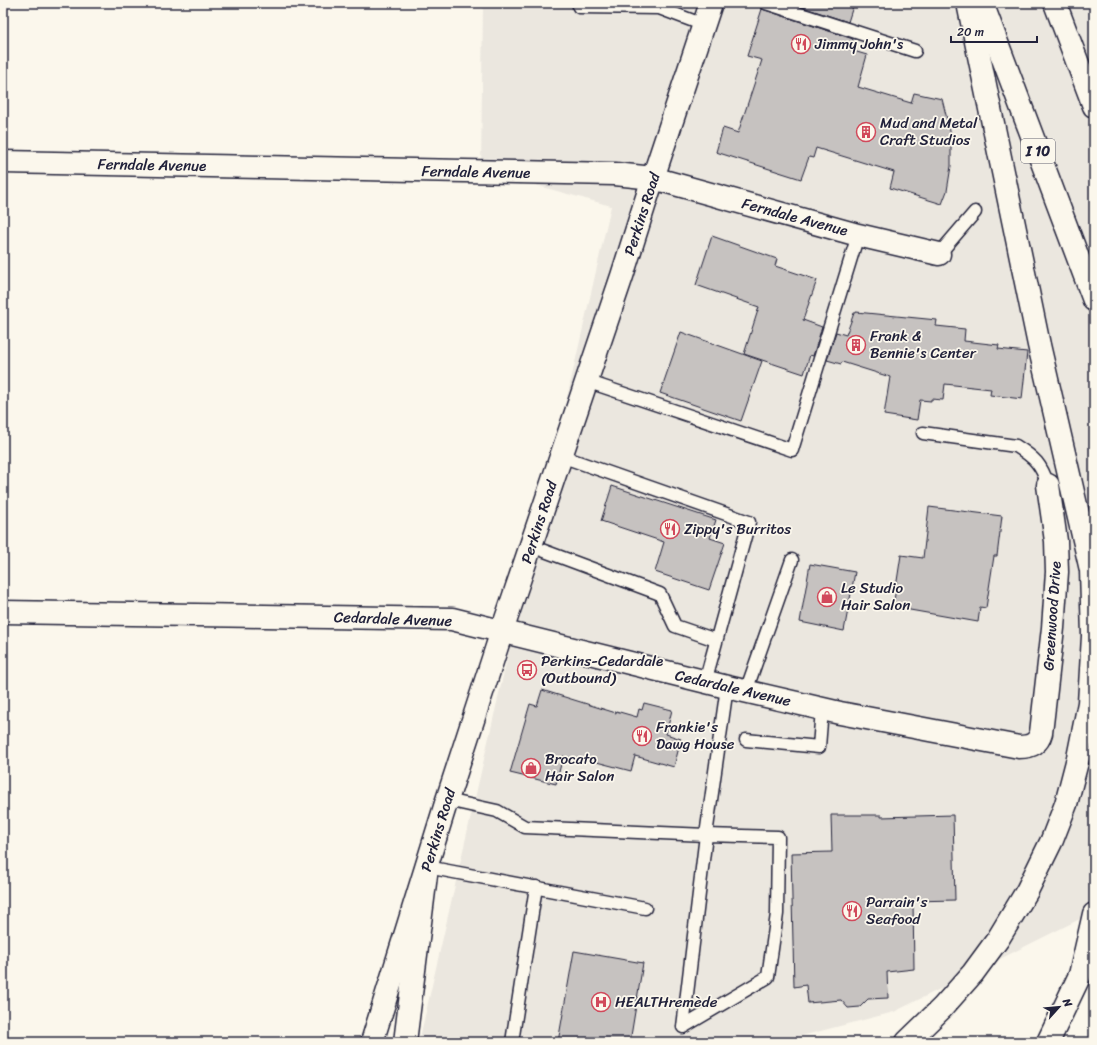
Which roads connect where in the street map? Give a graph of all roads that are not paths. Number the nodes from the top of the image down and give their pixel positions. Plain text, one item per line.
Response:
1 (711, 3) edge
2 (766, 3) edge
3 (968, 3) edge
4 (982, 3) edge
5 (1055, 3) edge
6 (579, 7) dead end
7 (704, 25) junction
8 (915, 51) dead end
9 (1094, 106) edge
10 (3, 162) edge
11 (653, 178) junction
12 (975, 212) dead end
13 (858, 235) junction
14 (939, 254) joint
15 (1094, 300) edge
16 (586, 382) junction
17 (923, 433) dead end
18 (561, 456) junction
19 (1048, 485) joint
20 (531, 546) junction
21 (792, 560) dead end
22 (3, 612) edge
23 (502, 631) junction
24 (716, 640) junction
25 (706, 682) junction
26 (736, 689) junction
27 (822, 709) junction
28 (746, 740) dead end
29 (1033, 745) joint
30 (447, 800) junction
31 (706, 836) junction
32 (427, 867) junction
33 (536, 887) junction
34 (645, 908) dead end
35 (1094, 914) edge
36 (372, 1042) edge
37 (405, 1042) edge
38 (512, 1042) edge
39 (907, 1042) edge
40 (1048, 1042) edge

1 - 7 main road, Perkins Road
2 - 8 lane
3 - 39 main road
4 - 15 main road, I 10
5 - 9 main road
6 - 7 lane
7 - 11 main road, Perkins Road
10 - 11 main road, Ferndale Avenue
11 - 13 main road, Ferndale Avenue
11 - 16 main road, Perkins Road
12 - 14 lane
13 - 14 main road, Ferndale Avenue
13 - 16 lane
16 - 18 main road, Perkins Road
17 - 19 lane
18 - 20 main road, Perkins Road
18 - 24 lane
19 - 29 main road, Greenwood Drive
20 - 23 main road, Perkins Road
20 - 24 lane
21 - 26 lane
22 - 23 main road, Cedardale Avenue
23 - 25 main road, Cedardale Avenue
23 - 30 main road, Perkins Road
24 - 25 lane
25 - 26 main road, Cedardale Avenue
26 - 27 main road, Cedardale Avenue
26 - 31 lane
27 - 28 lane
27 - 29 main road, Cedardale Avenue
30 - 31 lane
30 - 32 main road, Perkins Road
31 - 31 lane
32 - 33 lane
32 - 36 main road, Perkins Road
32 - 37 main road
33 - 34 lane
33 - 38 lane
35 - 40 main road

